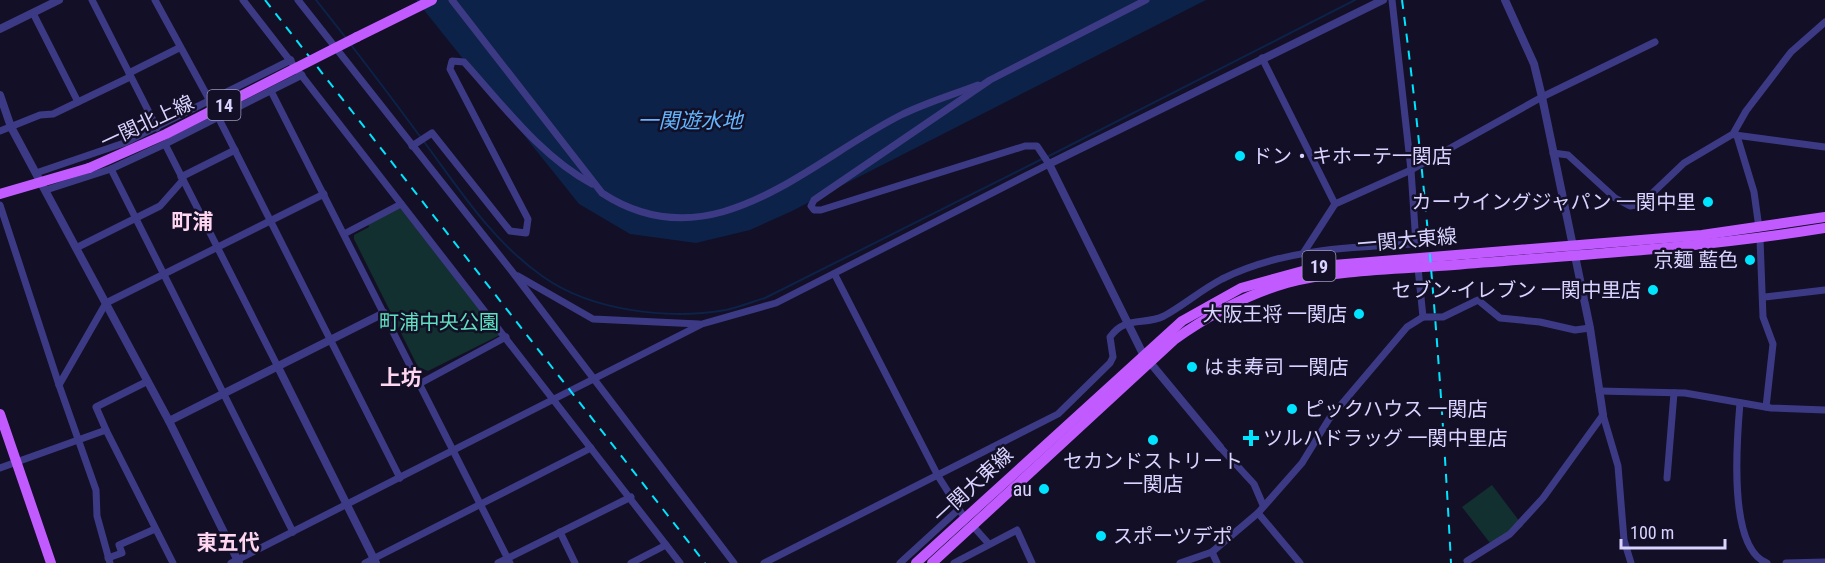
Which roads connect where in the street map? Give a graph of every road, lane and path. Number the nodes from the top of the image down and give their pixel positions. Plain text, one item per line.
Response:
1 (59, 0) edge
2 (92, 0) edge
3 (155, 0) edge
4 (243, 0) edge
5 (298, 0) edge
6 (432, 0) edge
7 (452, 0) edge
8 (1146, 0) edge
9 (1383, 0) edge
10 (1392, 0) edge
11 (1505, 0) edge
12 (33, 14) junction
13 (1825, 22) edge
14 (0, 29) edge
15 (1654, 42) dead end
16 (179, 48) junction
17 (1262, 58) junction
18 (291, 60) junction
19 (129, 75) junction
20 (302, 75) junction
21 (990, 80) junction
22 (272, 91) junction
23 (0, 95) edge
24 (1542, 97) junction
25 (210, 101) junction
26 (78, 102) junction
27 (218, 117) junction
28 (11, 127) junction
29 (157, 128) junction
30 (0, 131) edge
31 (1735, 135) junction
32 (165, 144) junction
33 (414, 145) junction
34 (1825, 147) edge
35 (235, 150) junction
36 (1553, 153) junction
37 (1048, 163) junction
38 (111, 169) junction
39 (1411, 170) junction
40 (182, 179) junction
41 (41, 182) junction
42 (597, 186) junction
43 (1, 190) edge
44 (324, 194) junction
45 (401, 204) junction
46 (1335, 204) junction
47 (0, 205) edge
48 (1825, 217) edge
49 (135, 219) junction
50 (270, 220) junction
51 (1825, 228) edge
52 (1760, 233) junction
53 (344, 234) junction
54 (76, 248) junction
55 (217, 248) junction
56 (1573, 250) junction
57 (1304, 252) junction
58 (1418, 268) junction
59 (514, 274) junction
60 (164, 275) junction
61 (835, 275) junction
62 (1825, 290) edge
63 (1765, 297) junction
64 (106, 303) junction
65 (384, 313) junction
66 (1423, 317) junction
67 (1126, 323) junction
68 (702, 324) junction
69 (1590, 328) junction
70 (506, 337) junction
71 (331, 340) junction
72 (1146, 358) junction
73 (278, 367) junction
74 (594, 380) junction
75 (146, 382) junction
76 (419, 384) junction
77 (58, 385) junction
78 (1599, 391) junction
79 (1674, 393) junction
80 (224, 394) junction
81 (554, 399) junction
82 (1740, 403) junction
83 (1766, 407) junction
84 (1825, 410) edge
85 (0, 414) edge
86 (1602, 415) junction
87 (169, 421) junction
88 (106, 430) junction
89 (78, 441) junction
90 (1221, 447) joint
91 (591, 448) junction
92 (454, 451) junction
93 (16, 461) junction
94 (0, 468) edge
95 (938, 476) junction
96 (400, 478) junction
97 (1667, 478) dead end
98 (631, 497) junction
99 (347, 505) junction
100 (481, 505) junction
101 (1263, 505) junction
102 (1258, 513) junction
103 (965, 517) junction
104 (155, 529) junction
105 (293, 532) junction
106 (560, 532) junction
107 (988, 543) junction
108 (666, 545) junction
109 (1212, 552) junction
110 (109, 560) edge
111 (508, 561) edge
112 (1467, 561) dead end
113 (236, 562) edge
114 (371, 562) edge
115 (1825, 562) edge
116 (51, 563) edge
117 (172, 563) edge
118 (498, 563) edge
119 (575, 563) edge
120 (631, 563) edge
121 (680, 563) edge
122 (734, 563) edge
123 (764, 563) edge
124 (900, 563) edge
125 (916, 563) edge
126 (932, 563) edge
127 (954, 563) edge
128 (1032, 563) edge
129 (1180, 563) edge
130 (1217, 563) edge
131 (1300, 563) edge
132 (1631, 563) edge
133 (1767, 563) edge
134 (1786, 563) edge

1 - 12 street
2 - 19 street
3 - 16 street
4 - 18 street
5 - 33 street
6 - 41 main road, 一関北上線 / 14, bridge
7 - 42 street
8 - 21 street
9 - 17 street
10 - 39 street
11 - 24 street
12 - 14 street
12 - 26 street
13 - 31 street
15 - 24 street
16 - 19 street
16 - 25 street
17 - 37 street
17 - 46 street
18 - 20 street
18 - 25 street
19 - 26 street
19 - 29 street
20 - 22 street
20 - 45 street
21 - 37 street
21 - 42 street
22 - 27 street
22 - 44 street
23 - 28 street
24 - 36 street
24 - 39 street
25 - 27 street
25 - 29 street
26 - 28 street
27 - 32 street
27 - 35 street
28 - 30 street
28 - 41 street
29 - 41 street
31 - 34 street
31 - 36 street
31 - 52 street
32 - 38 street
32 - 40 street
33 - 42 street
33 - 59 street
35 - 40 street
35 - 50 street
36 - 56 street
37 - 61 street
37 - 67 street
38 - 41 street
38 - 49 street
39 - 46 street
39 - 57 street
40 - 49 street
40 - 55 street
41 - 43 main road, 一関北上線 / 14
41 - 54 street
44 - 50 street
44 - 53 street
45 - 53 street
45 - 70 street
46 - 57 street
47 - 77 street
48 - 52 main road, 一関大東線 / 19
49 - 54 street
49 - 60 street
50 - 55 street
50 - 71 street
51 - 52 main road, 一関大東線 / 19
52 - 56 main road, 一関大東線 / 19
52 - 63 street
53 - 65 street
54 - 64 street
55 - 60 street
55 - 73 street
56 - 58 main road, 一関大東線 / 19
56 - 69 street
56 - 72 main road, 一関大東線 / 19
57 - 67 street
58 - 66 street
58 - 72 main road, 一関大東線 / 19
59 - 68 street
59 - 74 street
60 - 64 street
60 - 80 street
61 - 68 street
61 - 95 street
62 - 63 street
63 - 83 street
64 - 75 street
64 - 77 street
65 - 71 street
65 - 76 street
66 - 69 street
66 - 101 street
67 - 72 street
67 - 95 street
68 - 74 street
69 - 78 street
70 - 76 street
70 - 81 street
71 - 73 street
71 - 96 street
72 - 90 street
72 - 103 main road, 一関大東線 / 19
73 - 80 street
73 - 99 street
74 - 81 street
74 - 122 street
75 - 87 street
75 - 88 street
76 - 92 street
77 - 89 street
78 - 79 street
78 - 86 street
79 - 82 street
79 - 97 street
80 - 87 street
80 - 105 street
81 - 91 street
81 - 92 street
82 - 83 street
82 - 133 street
83 - 84 street
85 - 93 main road
86 - 112 street
86 - 132 street
87 - 113 street
88 - 89 street
88 - 104 street
89 - 93 street
89 - 110 street
90 - 101 street
91 - 98 street
91 - 100 street
92 - 96 street
92 - 100 street
93 - 94 street
93 - 116 main road
95 - 103 street
95 - 123 street
96 - 99 street
98 - 106 street
98 - 108 street
99 - 105 street
99 - 114 street
100 - 111 street
100 - 114 street
101 - 102 street
102 - 109 street
102 - 131 street
103 - 107 street
103 - 124 street
103 - 125 main road, 一関大東線 / 19
103 - 126 main road, 一関大東線 / 19
104 - 110 street
104 - 117 street
105 - 113 street
106 - 111 street
106 - 119 street
107 - 127 street
107 - 128 street
108 - 120 street
108 - 121 street
109 - 129 street
109 - 130 street
111 - 118 street
115 - 134 street

